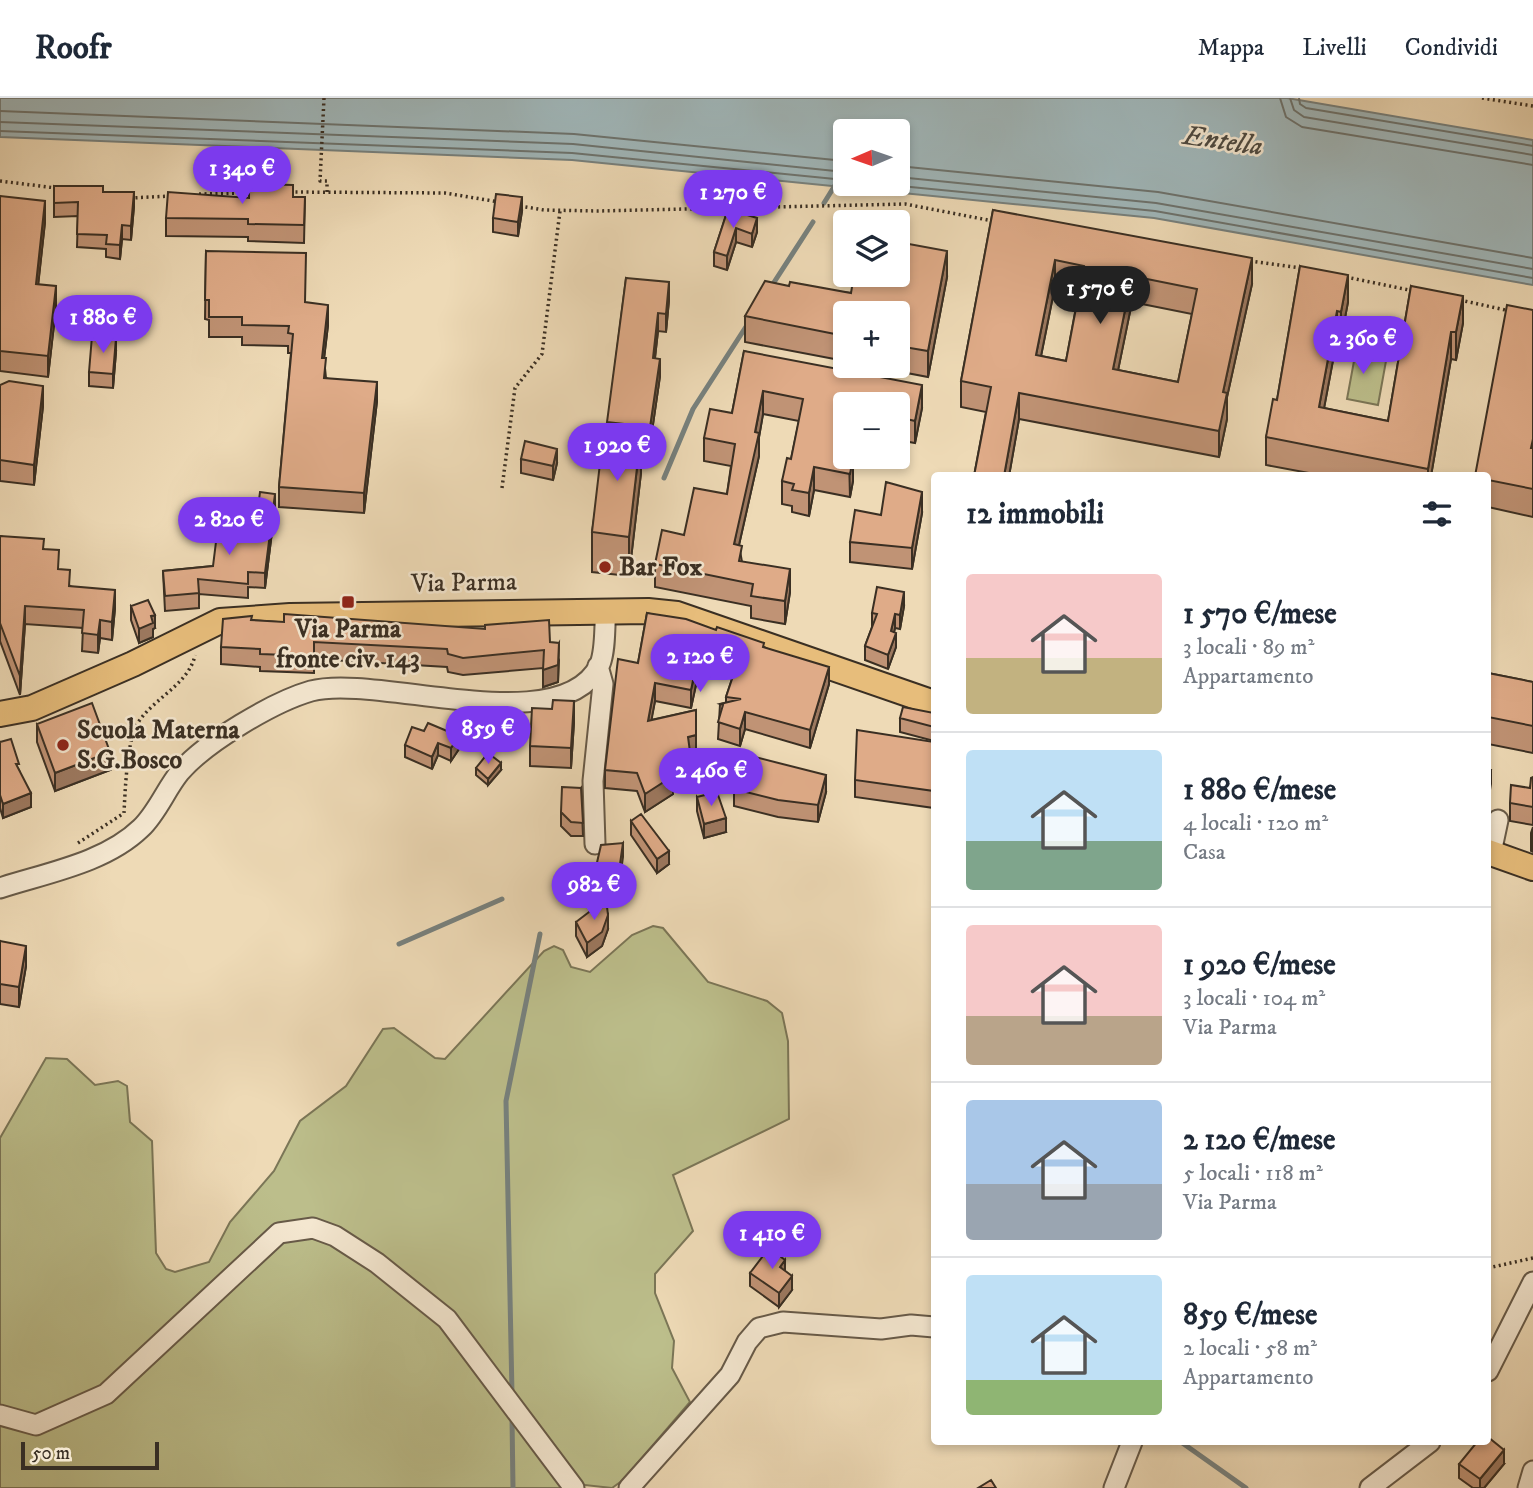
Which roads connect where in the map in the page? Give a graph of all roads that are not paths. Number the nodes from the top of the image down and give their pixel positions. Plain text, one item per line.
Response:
1 (606, 611) junction
2 (598, 666) junction
3 (931, 702) edge
4 (0, 715) edge
5 (1498, 820) dead end
6 (595, 844) dead end
7 (1491, 846) edge
8 (1491, 854) edge
9 (1533, 868) edge
10 (0, 888) edge
11 (1533, 1282) edge
12 (931, 1327) edge
13 (1491, 1365) edge
14 (0, 1415) edge
15 (1131, 1445) edge
16 (1426, 1445) edge
17 (1533, 1471) edge
18 (574, 1488) edge
19 (629, 1488) edge
20 (1114, 1488) edge
21 (1370, 1488) edge
22 (1528, 1488) edge

1 - 2 street
1 - 3 main road, Via Parma
1 - 4 main road, Via Parma
2 - 6 street
2 - 10 street
5 - 7 street
8 - 9 main road
11 - 13 street
12 - 19 street
14 - 18 street
15 - 20 street
16 - 21 street
17 - 22 street

